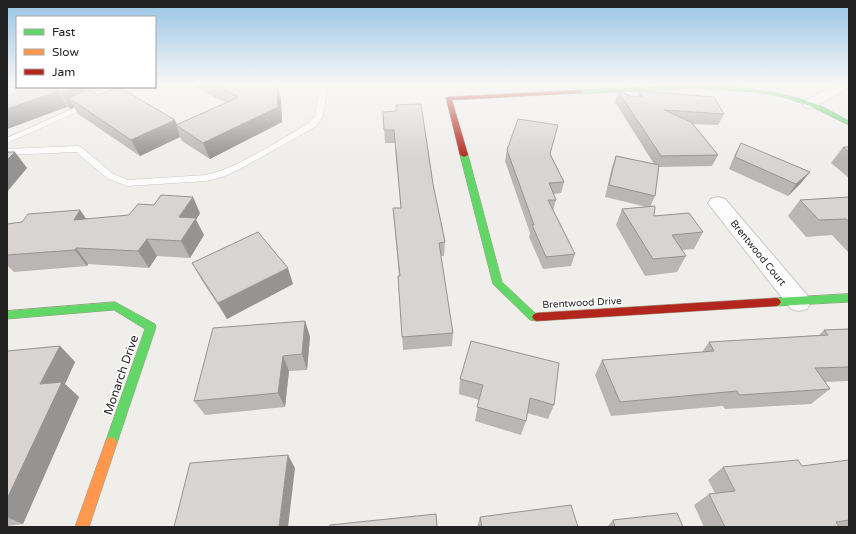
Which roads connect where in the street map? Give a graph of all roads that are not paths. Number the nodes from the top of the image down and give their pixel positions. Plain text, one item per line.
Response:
1 (79, 109) edge
2 (320, 109) edge
3 (452, 109) edge
4 (820, 109) edge
5 (849, 123) edge
6 (7, 141) edge
7 (7, 152) edge
8 (718, 203) dead end
9 (849, 298) edge
10 (799, 302) junction
11 (7, 315) edge
12 (82, 527) edge

1 - 6 lane
2 - 7 lane
3 - 10 street, Brentwood Drive
4 - 5 street
8 - 10 street, Brentwood Court
9 - 10 street, Brentwood Drive
11 - 12 street, Monarch Drive

